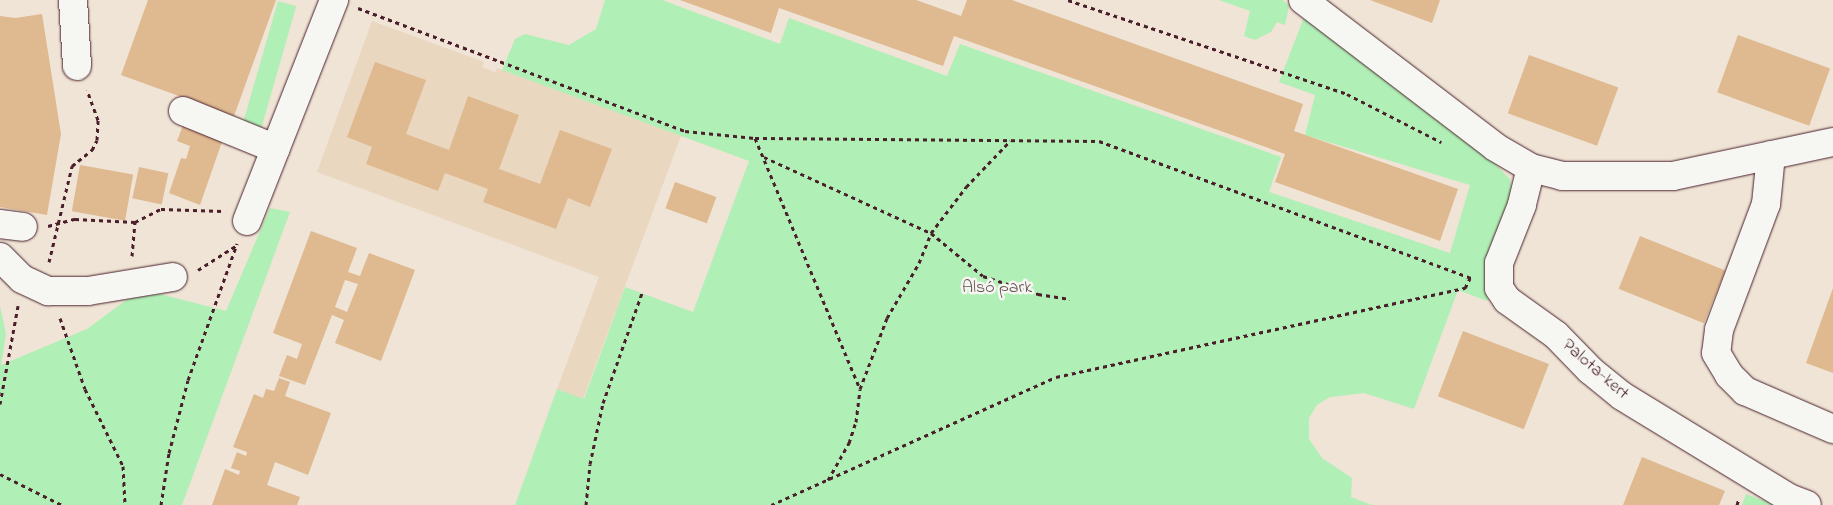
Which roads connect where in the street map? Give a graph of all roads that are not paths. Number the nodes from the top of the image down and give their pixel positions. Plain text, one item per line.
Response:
1 (73, 0) edge
2 (1303, 0) edge
3 (344, 3) edge
4 (77, 66) road end
5 (183, 110) dead end
6 (1833, 142) edge
7 (276, 149) junction
8 (1770, 156) junction
9 (1531, 168) junction
10 (245, 227) road end
11 (0, 257) edge
12 (173, 277) road end
13 (1833, 429) edge
14 (1807, 505) edge

1 - 4 street
2 - 9 street
3 - 7 street
5 - 7 street
6 - 8 street
7 - 10 street
8 - 9 street
8 - 13 street
9 - 14 street, Palota-kert
11 - 12 street

